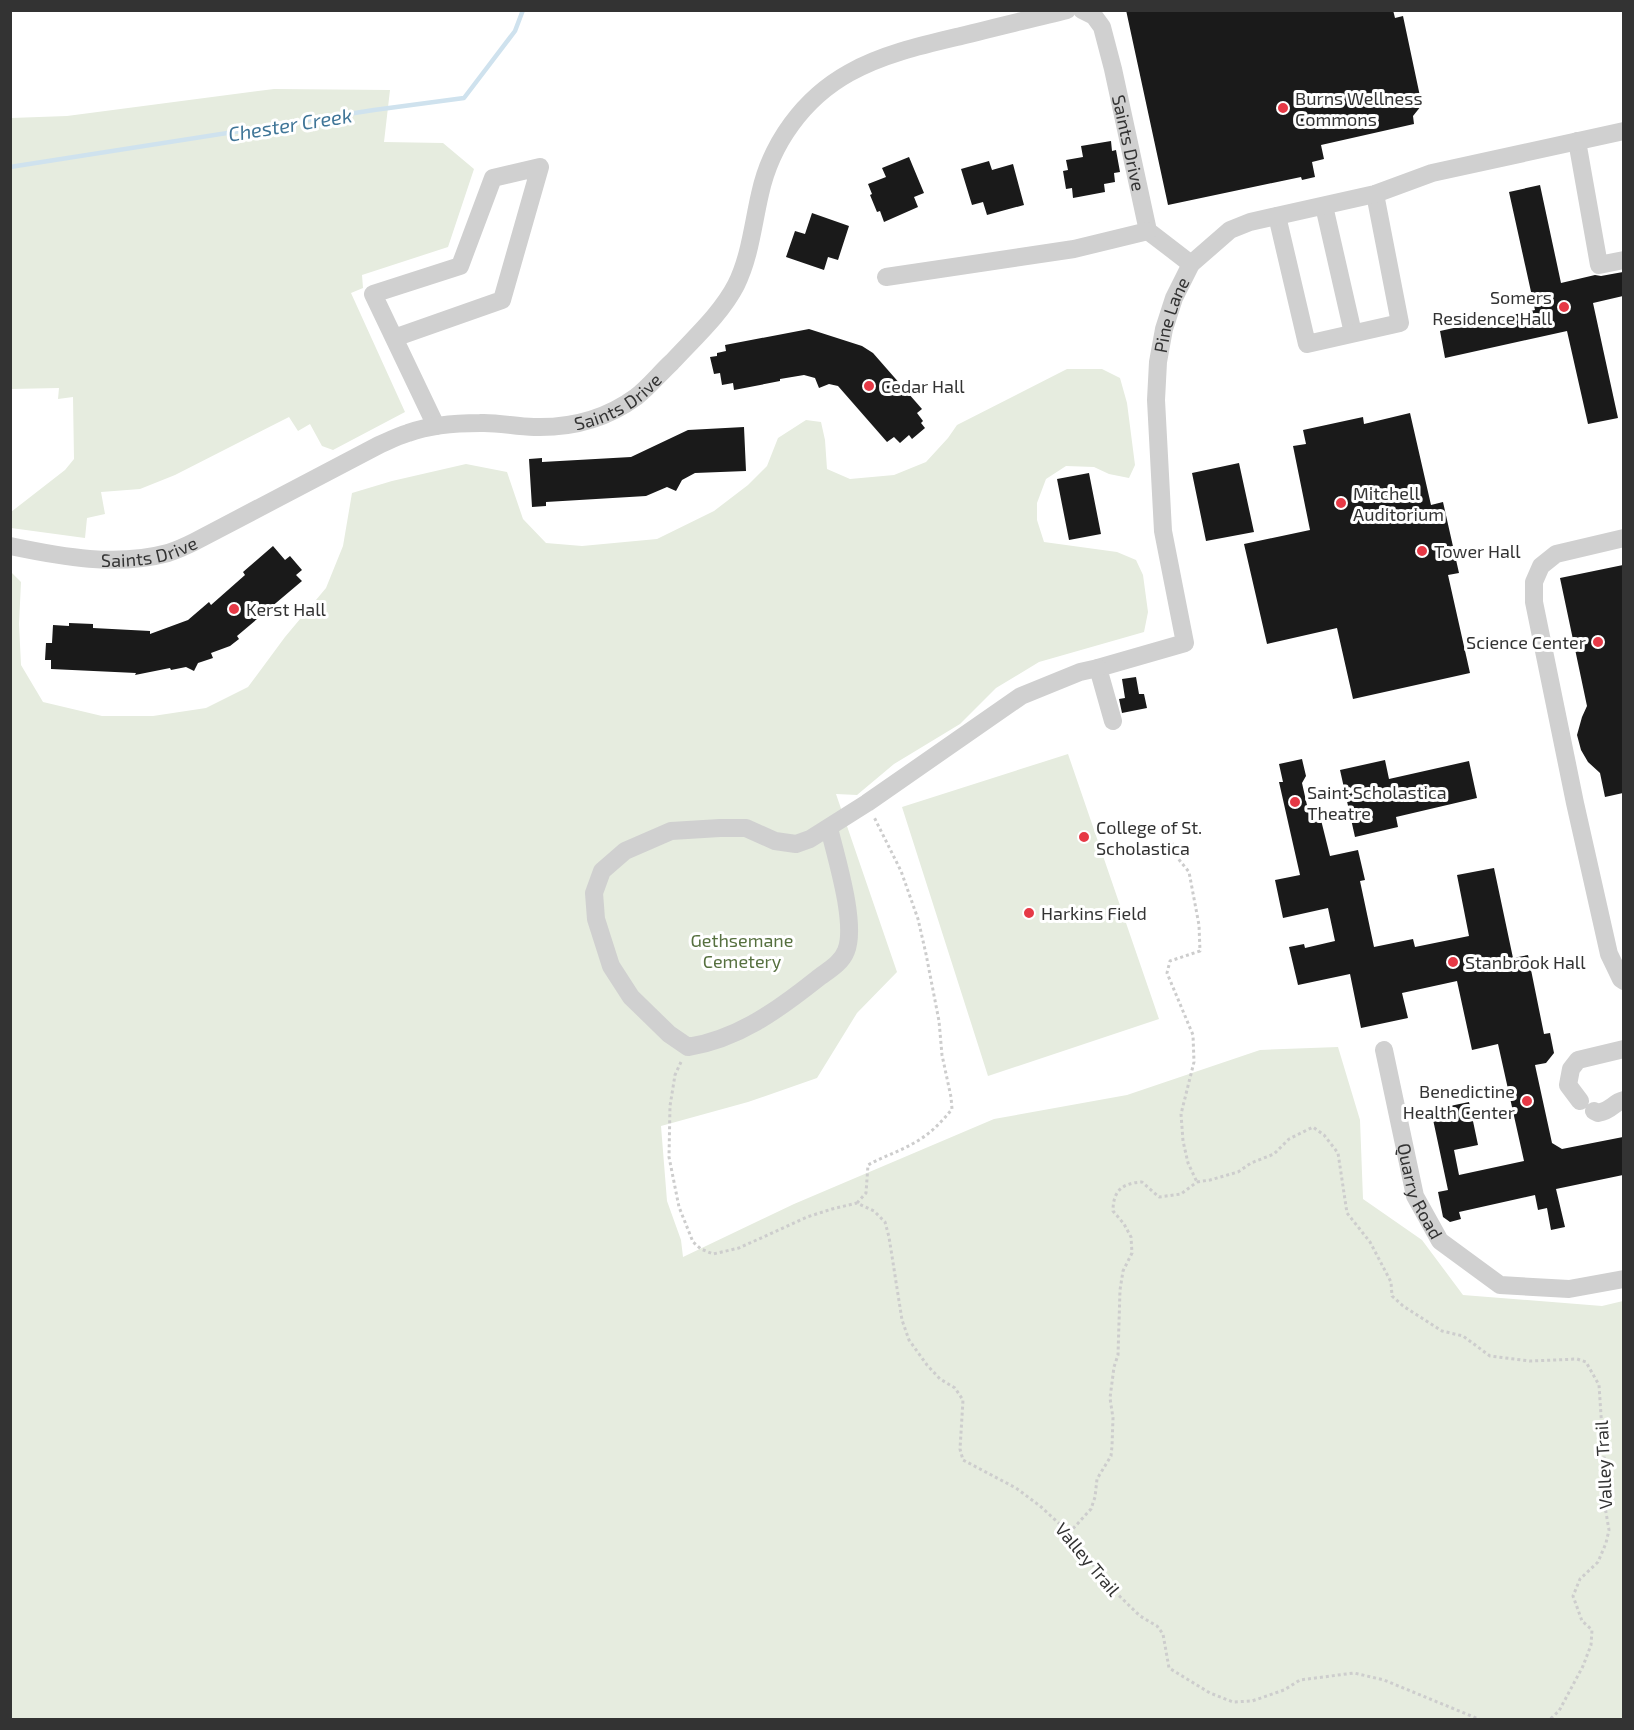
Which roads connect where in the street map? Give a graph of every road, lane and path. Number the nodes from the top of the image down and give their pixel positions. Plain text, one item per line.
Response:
1 (1067, 10) edge
2 (1082, 10) edge
3 (1623, 133) edge
4 (1577, 141) junction
5 (1375, 194) junction
6 (1324, 206) junction
7 (1277, 216) junction
8 (1148, 231) junction
9 (1623, 260) edge
10 (1191, 264) junction
11 (886, 277) dead end
12 (1353, 333) junction
13 (394, 338) junction
14 (436, 426) junction
15 (1623, 538) edge
16 (10, 546) edge
17 (1098, 668) junction
18 (1113, 721) dead end
19 (867, 803) junction
20 (829, 828) junction
21 (1172, 843) dead end
22 (1623, 981) edge
23 (688, 1047) junction
24 (1623, 1049) edge
25 (1384, 1050) dead end
26 (1623, 1100) edge
27 (1197, 1182) junction
28 (857, 1203) junction
29 (1623, 1279) edge
30 (1069, 1533) junction
31 (1481, 1719) edge
32 (1549, 1719) edge

1 - 14 lane, Saints Drive
2 - 8 lane, Saints Drive
3 - 4 lane, Pine Lane
4 - 5 lane, Pine Lane
4 - 9 lane
5 - 6 lane, Pine Lane
5 - 12 lane
6 - 7 lane, Pine Lane
6 - 12 lane
7 - 10 lane, Pine Lane
7 - 12 lane
8 - 10 lane
8 - 11 lane
10 - 17 lane, Pine Lane
13 - 13 lane
13 - 14 lane
14 - 16 lane, Saints Drive
15 - 22 lane
17 - 18 lane
17 - 19 lane
19 - 20 lane
19 - 28 path
20 - 23 lane
20 - 23 lane
21 - 27 path
23 - 28 path
24 - 26 lane
25 - 29 lane, Quarry Road
27 - 30 path
27 - 32 path, Valley Trail
28 - 30 path, Valley Trail
30 - 31 path, Valley Trail

